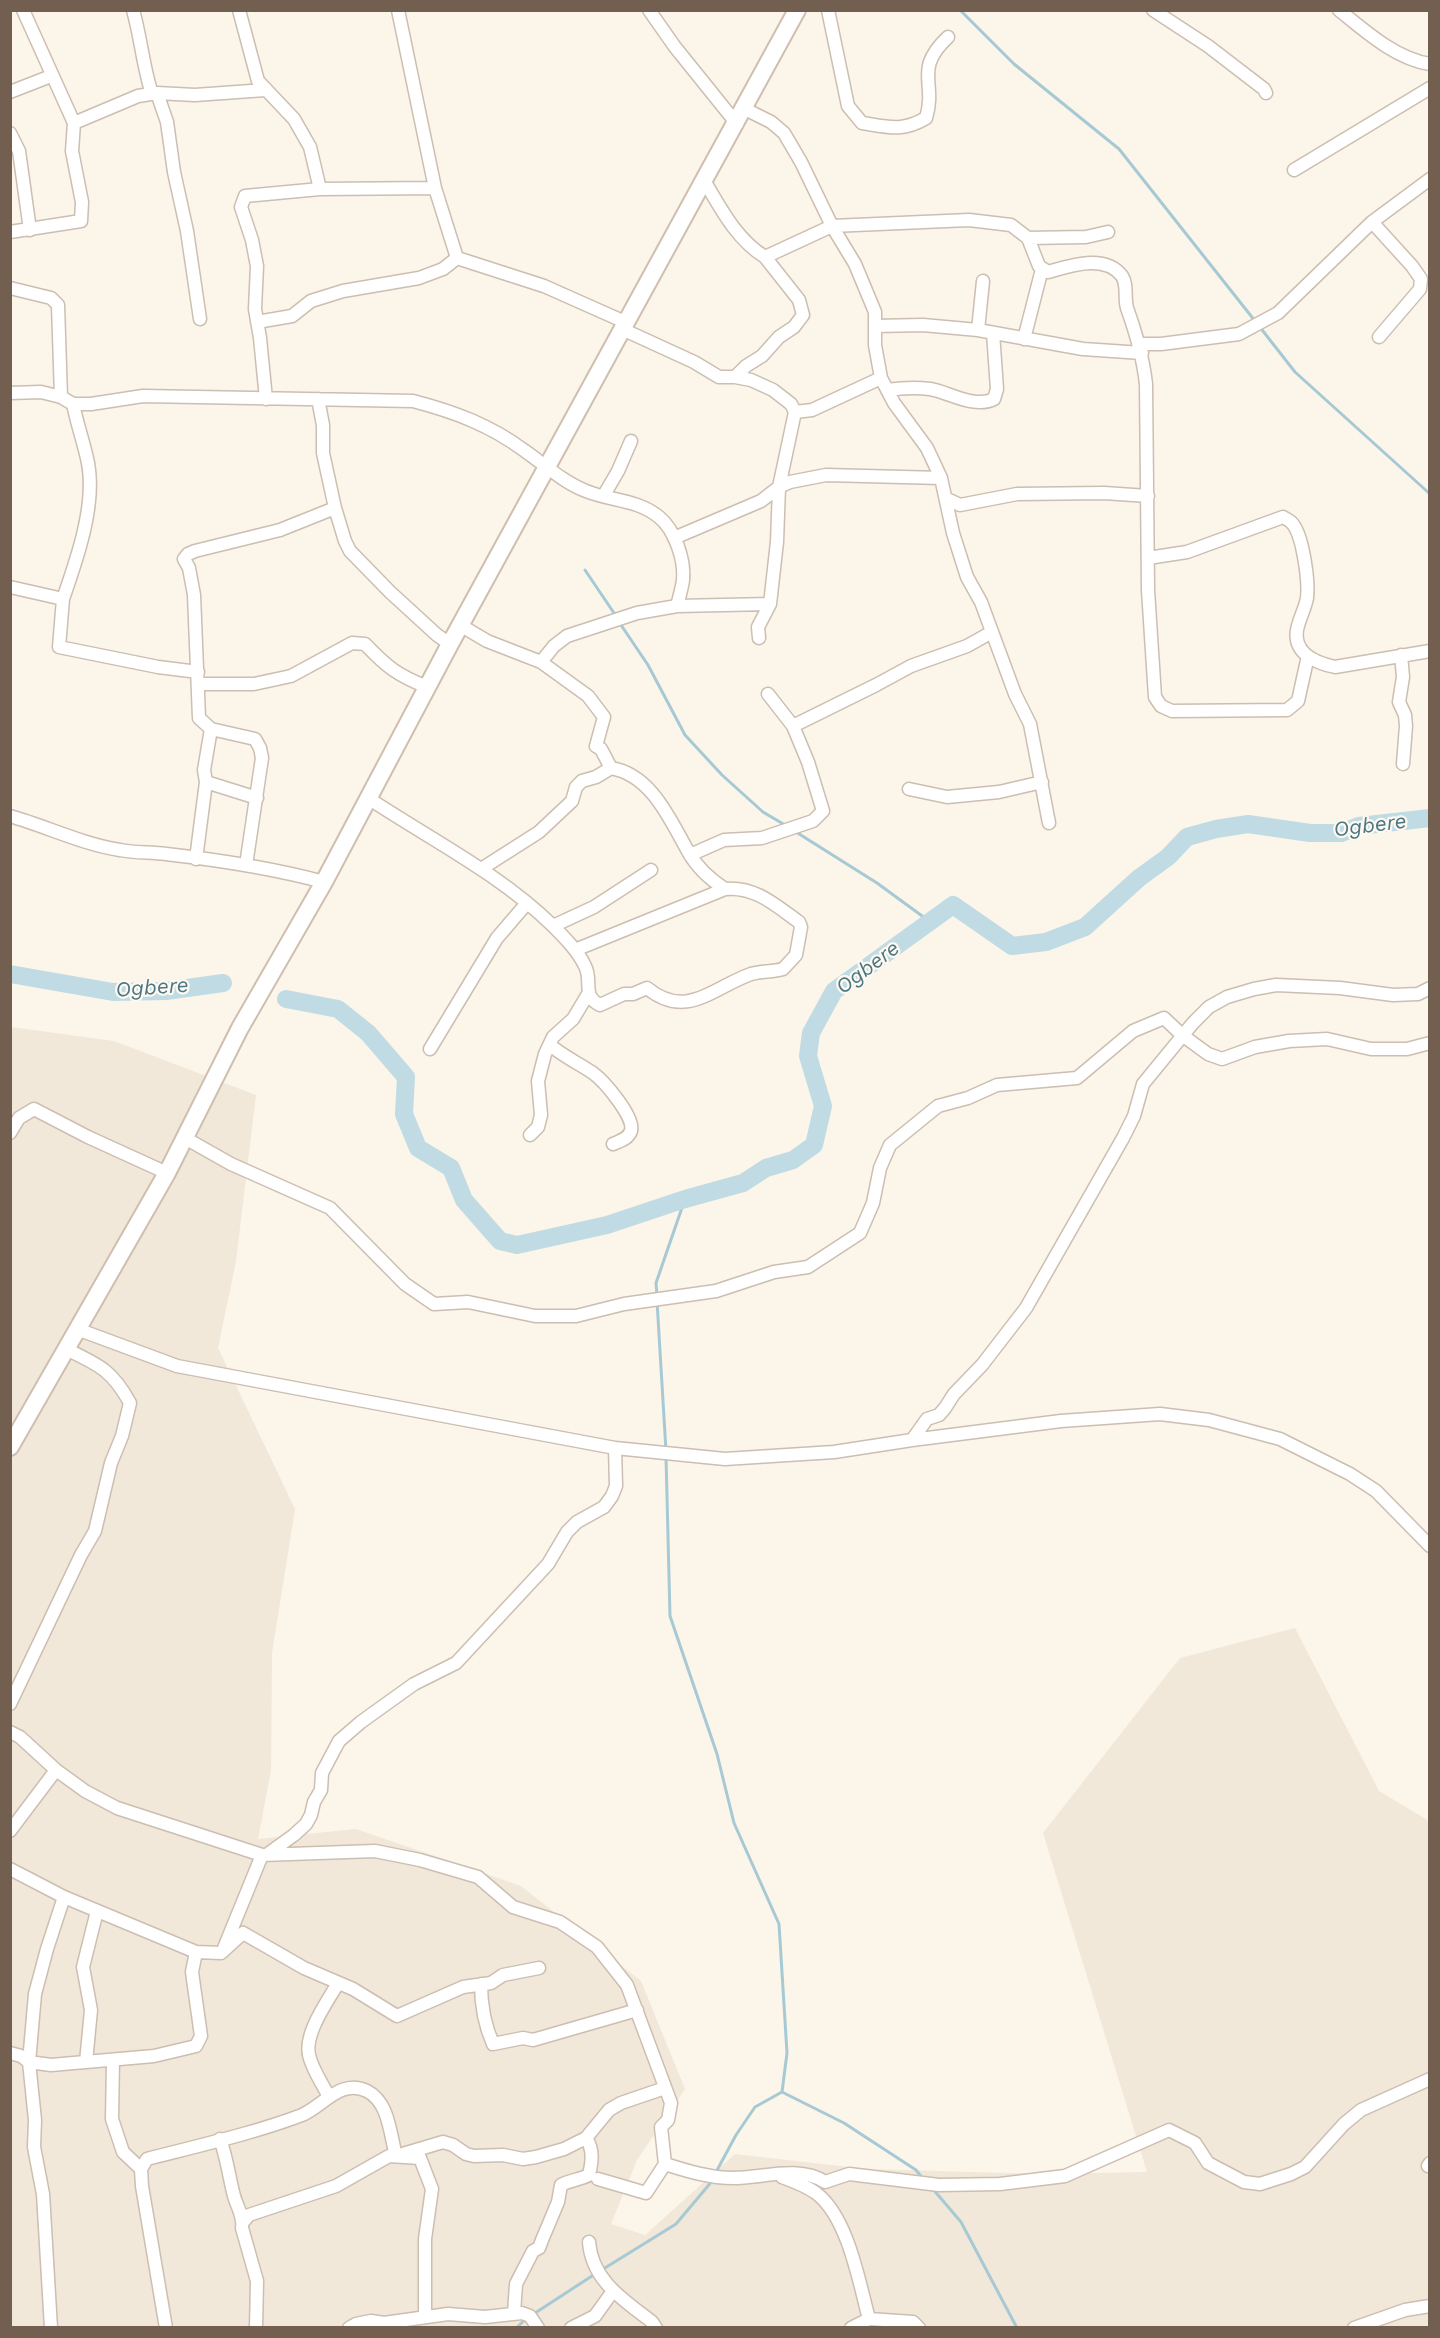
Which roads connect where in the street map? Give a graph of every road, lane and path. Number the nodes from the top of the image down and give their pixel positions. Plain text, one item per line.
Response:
1 (22, 10) edge
2 (133, 10) edge
3 (239, 10) edge
4 (398, 10) edge
5 (649, 10) edge
6 (797, 10) edge
7 (828, 10) edge
8 (1339, 10) edge
9 (1152, 11) edge
10 (948, 37) dead end
11 (1430, 64) edge
12 (51, 76) junction
13 (1430, 88) edge
14 (265, 90) junction
15 (10, 92) edge
16 (154, 93) junction
17 (1266, 93) dead end
18 (745, 109) junction
19 (74, 123) junction
20 (737, 124) junction
21 (10, 133) edge
22 (1294, 170) dead end
23 (1430, 180) edge
24 (705, 182) junction
25 (435, 188) junction
26 (320, 189) junction
27 (1372, 222) junction
28 (832, 226) junction
29 (30, 230) junction
30 (10, 232) edge
31 (1108, 232) dead end
32 (1028, 238) junction
33 (765, 257) junction
34 (457, 258) junction
35 (1042, 269) junction
36 (983, 281) dead end
37 (10, 288) edge
38 (200, 319) dead end
39 (257, 322) junction
40 (624, 325) junction
41 (875, 326) junction
42 (978, 330) junction
43 (993, 333) junction
44 (1379, 336) dead end
45 (1024, 339) junction
46 (1141, 349) junction
47 (735, 376) junction
48 (884, 384) junction
49 (13, 396) edge
50 (60, 397) junction
51 (266, 399) junction
52 (318, 399) junction
53 (73, 404) junction
54 (795, 412) junction
55 (631, 441) dead end
56 (546, 469) junction
57 (941, 478) junction
58 (779, 487) junction
59 (604, 495) junction
60 (1148, 496) junction
61 (947, 499) junction
62 (335, 508) junction
63 (674, 538) junction
64 (1148, 558) junction
65 (10, 587) edge
66 (63, 599) junction
67 (770, 604) junction
68 (677, 606) junction
69 (460, 625) junction
70 (992, 632) junction
71 (759, 638) dead end
72 (450, 644) junction
73 (1430, 651) edge
74 (1401, 655) junction
75 (1308, 656) junction
76 (541, 662) junction
77 (198, 678) junction
78 (427, 687) junction
79 (768, 694) dead end
80 (793, 726) junction
81 (211, 729) junction
82 (1403, 764) dead end
83 (611, 768) junction
84 (206, 782) junction
85 (1042, 782) junction
86 (909, 789) dead end
87 (257, 798) junction
88 (368, 798) junction
89 (10, 816) edge
90 (1049, 823) dead end
91 (690, 855) junction
92 (196, 859) junction
93 (246, 866) junction
94 (481, 869) junction
95 (651, 870) dead end
96 (324, 882) junction
97 (725, 889) junction
98 (526, 903) junction
99 (553, 926) junction
100 (575, 950) junction
101 (1430, 988) edge
102 (588, 994) junction
103 (1182, 1035) junction
104 (1430, 1043) edge
105 (549, 1045) junction
106 (430, 1049) dead end
107 (10, 1133) edge
108 (530, 1135) dead end
109 (185, 1138) junction
110 (613, 1144) dead end
111 (167, 1173) junction
112 (77, 1329) junction
113 (66, 1349) junction
114 (912, 1440) junction
115 (10, 1447) edge
116 (615, 1448) junction
117 (1430, 1546) edge
118 (10, 1704) edge
119 (10, 1732) edge
120 (56, 1770) junction
121 (10, 1831) edge
122 (262, 1855) junction
123 (10, 1869) edge
124 (64, 1898) junction
125 (97, 1911) junction
126 (196, 1952) junction
127 (221, 1953) junction
128 (539, 1968) dead end
129 (338, 1983) junction
130 (481, 1984) junction
131 (637, 2010) junction
132 (10, 2053) edge
133 (113, 2060) junction
134 (29, 2062) junction
135 (86, 2062) junction
136 (1430, 2079) edge
137 (665, 2088) junction
138 (329, 2097) junction
139 (586, 2138) junction
140 (220, 2139) junction
141 (396, 2156) junction
142 (665, 2164) junction
143 (141, 2169) junction
144 (777, 2175) junction
145 (598, 2179) dead end
146 (244, 2221) junction
147 (589, 2242) dead end
148 (613, 2291) junction
149 (1430, 2306) edge
150 (514, 2313) junction
151 (425, 2316) junction
152 (869, 2319) junction
153 (51, 2328) edge
154 (166, 2328) edge
155 (256, 2328) edge
156 (349, 2328) edge
157 (538, 2328) edge
158 (571, 2328) edge
159 (656, 2328) edge
160 (851, 2328) edge
161 (919, 2328) edge
162 (1354, 2328) edge

1 - 12 street
2 - 16 street
3 - 14 street
4 - 25 street
5 - 20 street
6 - 18 main road
7 - 10 street
8 - 11 street
9 - 17 street
12 - 15 street
12 - 19 street
13 - 22 street
14 - 16 street
14 - 26 street
16 - 19 street
16 - 38 street
18 - 20 main road
18 - 28 street
19 - 29 street
20 - 24 main road
21 - 29 street
23 - 27 street
24 - 33 street
24 - 40 main road
25 - 26 street
25 - 34 street
26 - 39 street
27 - 44 street
27 - 46 street
28 - 32 street
28 - 33 street
28 - 41 street
29 - 30 street
31 - 32 street
32 - 35 street
33 - 47 street
34 - 39 street
34 - 40 street
35 - 45 street
35 - 46 street
36 - 42 street
37 - 50 street
39 - 51 street
40 - 47 street
40 - 56 main road
41 - 42 street
41 - 48 street
42 - 43 street
43 - 45 street
43 - 48 street
45 - 46 street
46 - 60 street
47 - 54 street
48 - 54 street
48 - 57 street
49 - 50 street
50 - 53 street
51 - 52 street
51 - 53 street
52 - 56 street
52 - 62 street
53 - 66 street
54 - 58 street
55 - 59 street
56 - 59 street
56 - 69 main road
57 - 58 street
57 - 61 street
58 - 63 street
58 - 67 street
59 - 63 street
60 - 61 street
60 - 64 street
61 - 70 street
62 - 72 street
62 - 77 street
63 - 68 street
64 - 75 street
64 - 75 street
65 - 66 street
66 - 77 street
67 - 68 street
67 - 71 street
68 - 76 street
69 - 72 main road
69 - 76 street
70 - 80 street
70 - 85 street
72 - 78 main road
73 - 74 street
74 - 75 street
74 - 82 street
76 - 83 street
77 - 78 street
77 - 81 street
78 - 88 main road
79 - 80 street
80 - 91 street
81 - 84 street
81 - 87 street
83 - 91 street
83 - 94 street
84 - 87 street
84 - 92 street
85 - 86 street
85 - 90 street
87 - 93 street
88 - 94 street
88 - 96 main road
89 - 92 street
91 - 97 street
92 - 93 street
93 - 96 street
94 - 98 street
95 - 99 street
96 - 109 main road
97 - 100 street
97 - 102 street
98 - 99 street
98 - 106 street
99 - 100 street
100 - 102 street
101 - 103 street
102 - 105 street
103 - 104 street
103 - 109 street
103 - 114 street
105 - 108 street
105 - 110 street
107 - 111 street
109 - 111 main road
111 - 112 main road
112 - 113 main road
112 - 116 street
113 - 115 main road
113 - 118 street
114 - 116 street
114 - 117 street
116 - 122 street
119 - 120 street
120 - 121 street
120 - 122 street
122 - 127 street
122 - 131 street
123 - 124 street
124 - 125 street
124 - 134 street
125 - 126 street
125 - 135 street
126 - 127 street
126 - 133 street
127 - 129 street
128 - 130 street
129 - 130 street
129 - 138 street
130 - 131 street
131 - 137 street
132 - 134 street
133 - 135 street
133 - 143 street
134 - 135 street
134 - 153 street
136 - 144 street
137 - 139 street
137 - 142 street
138 - 140 street
138 - 141 street
139 - 141 street
139 - 150 street
140 - 143 street
140 - 146 street
141 - 146 street
141 - 151 street
142 - 144 street
142 - 145 street
143 - 154 street
144 - 152 street
146 - 155 street
147 - 148 street
148 - 158 street
148 - 159 street
149 - 162 street
150 - 151 street
150 - 157 street
151 - 156 street
152 - 160 street
152 - 161 street

